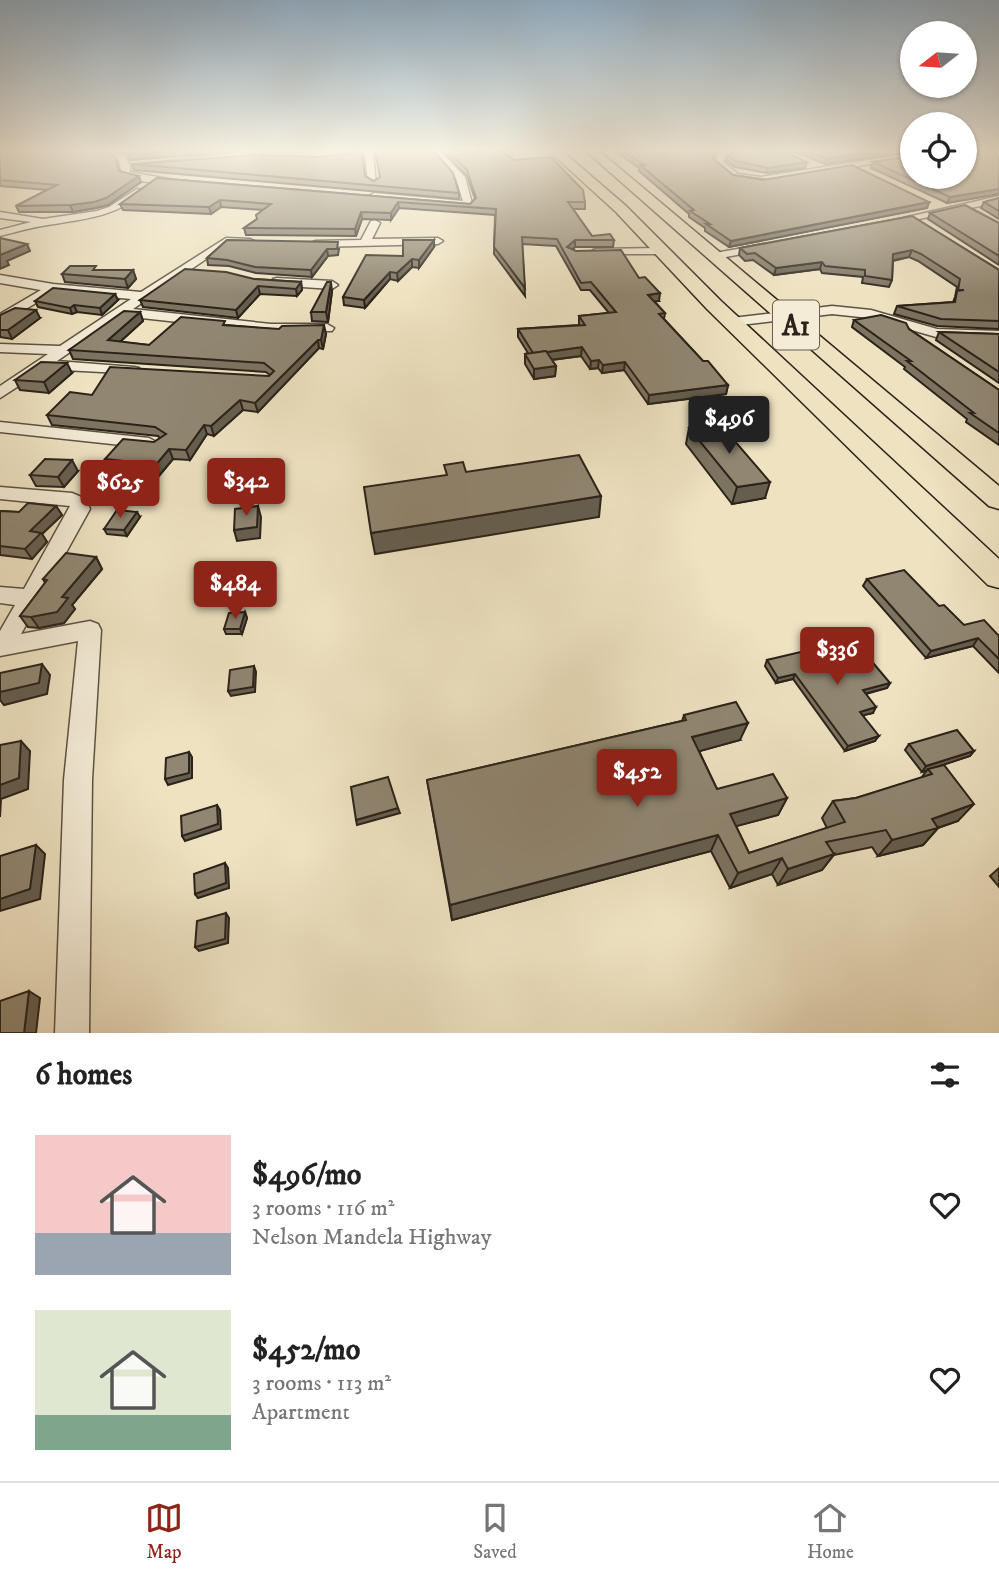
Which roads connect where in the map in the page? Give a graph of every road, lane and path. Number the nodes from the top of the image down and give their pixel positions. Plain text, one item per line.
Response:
1 (127, 199) edge
2 (399, 199) edge
3 (467, 199) edge
4 (610, 199) edge
5 (648, 199) edge
6 (998, 199) edge
7 (934, 205) dead end
8 (963, 205) junction
9 (946, 210) junction
10 (975, 212) edge
11 (0, 215) edge
12 (914, 217) junction
13 (45, 222) junction
14 (375, 223) edge
15 (925, 224) edge
16 (872, 225) edge
17 (244, 228) edge
18 (0, 233) edge
19 (306, 240) edge
20 (226, 241) junction
21 (438, 241) dead end
22 (264, 243) edge
23 (365, 243) junction
24 (777, 244) edge
25 (659, 251) junction
26 (582, 252) edge
27 (715, 257) junction
28 (186, 270) junction
29 (205, 271) edge
30 (0, 279) edge
31 (266, 281) edge
32 (331, 285) edge
33 (53, 288) junction
34 (142, 296) junction
35 (123, 312) junction
36 (784, 315) junction
37 (5, 317) edge
38 (732, 322) junction
39 (903, 325) junction
40 (327, 328) edge
41 (999, 335) edge
42 (0, 348) edge
43 (935, 348) edge
44 (65, 351) junction
45 (44, 365) junction
46 (155, 372) edge
47 (0, 393) edge
48 (0, 427) edge
49 (158, 444) edge
50 (0, 493) edge
51 (999, 500) edge
52 (999, 577) edge
53 (0, 595) edge
54 (30, 598) junction
55 (2, 647) edge
56 (72, 1033) edge

1 - 13 street
2 - 3 street
4 - 25 highway, A1
5 - 27 highway, A1
6 - 8 street
7 - 9 street
8 - 9 street
8 - 10 street
9 - 12 street
11 - 13 street
12 - 15 street
12 - 16 street
13 - 18 street
14 - 23 street
17 - 20 street
19 - 23 street
20 - 22 street
20 - 28 street
21 - 23 street
24 - 27 street
25 - 26 street
25 - 38 highway, A1
27 - 36 highway, A1
28 - 29 street
28 - 34 street
30 - 33 street
31 - 32 street
33 - 34 street
33 - 37 street
34 - 35 street
35 - 40 street
35 - 44 street
36 - 38 street
36 - 39 street
36 - 51 highway, A1
38 - 52 highway, A1
39 - 41 street
39 - 43 street
42 - 44 street
44 - 45 street
45 - 46 street
45 - 47 street
48 - 49 street
50 - 54 street
53 - 54 street
54 - 55 street
55 - 56 street

